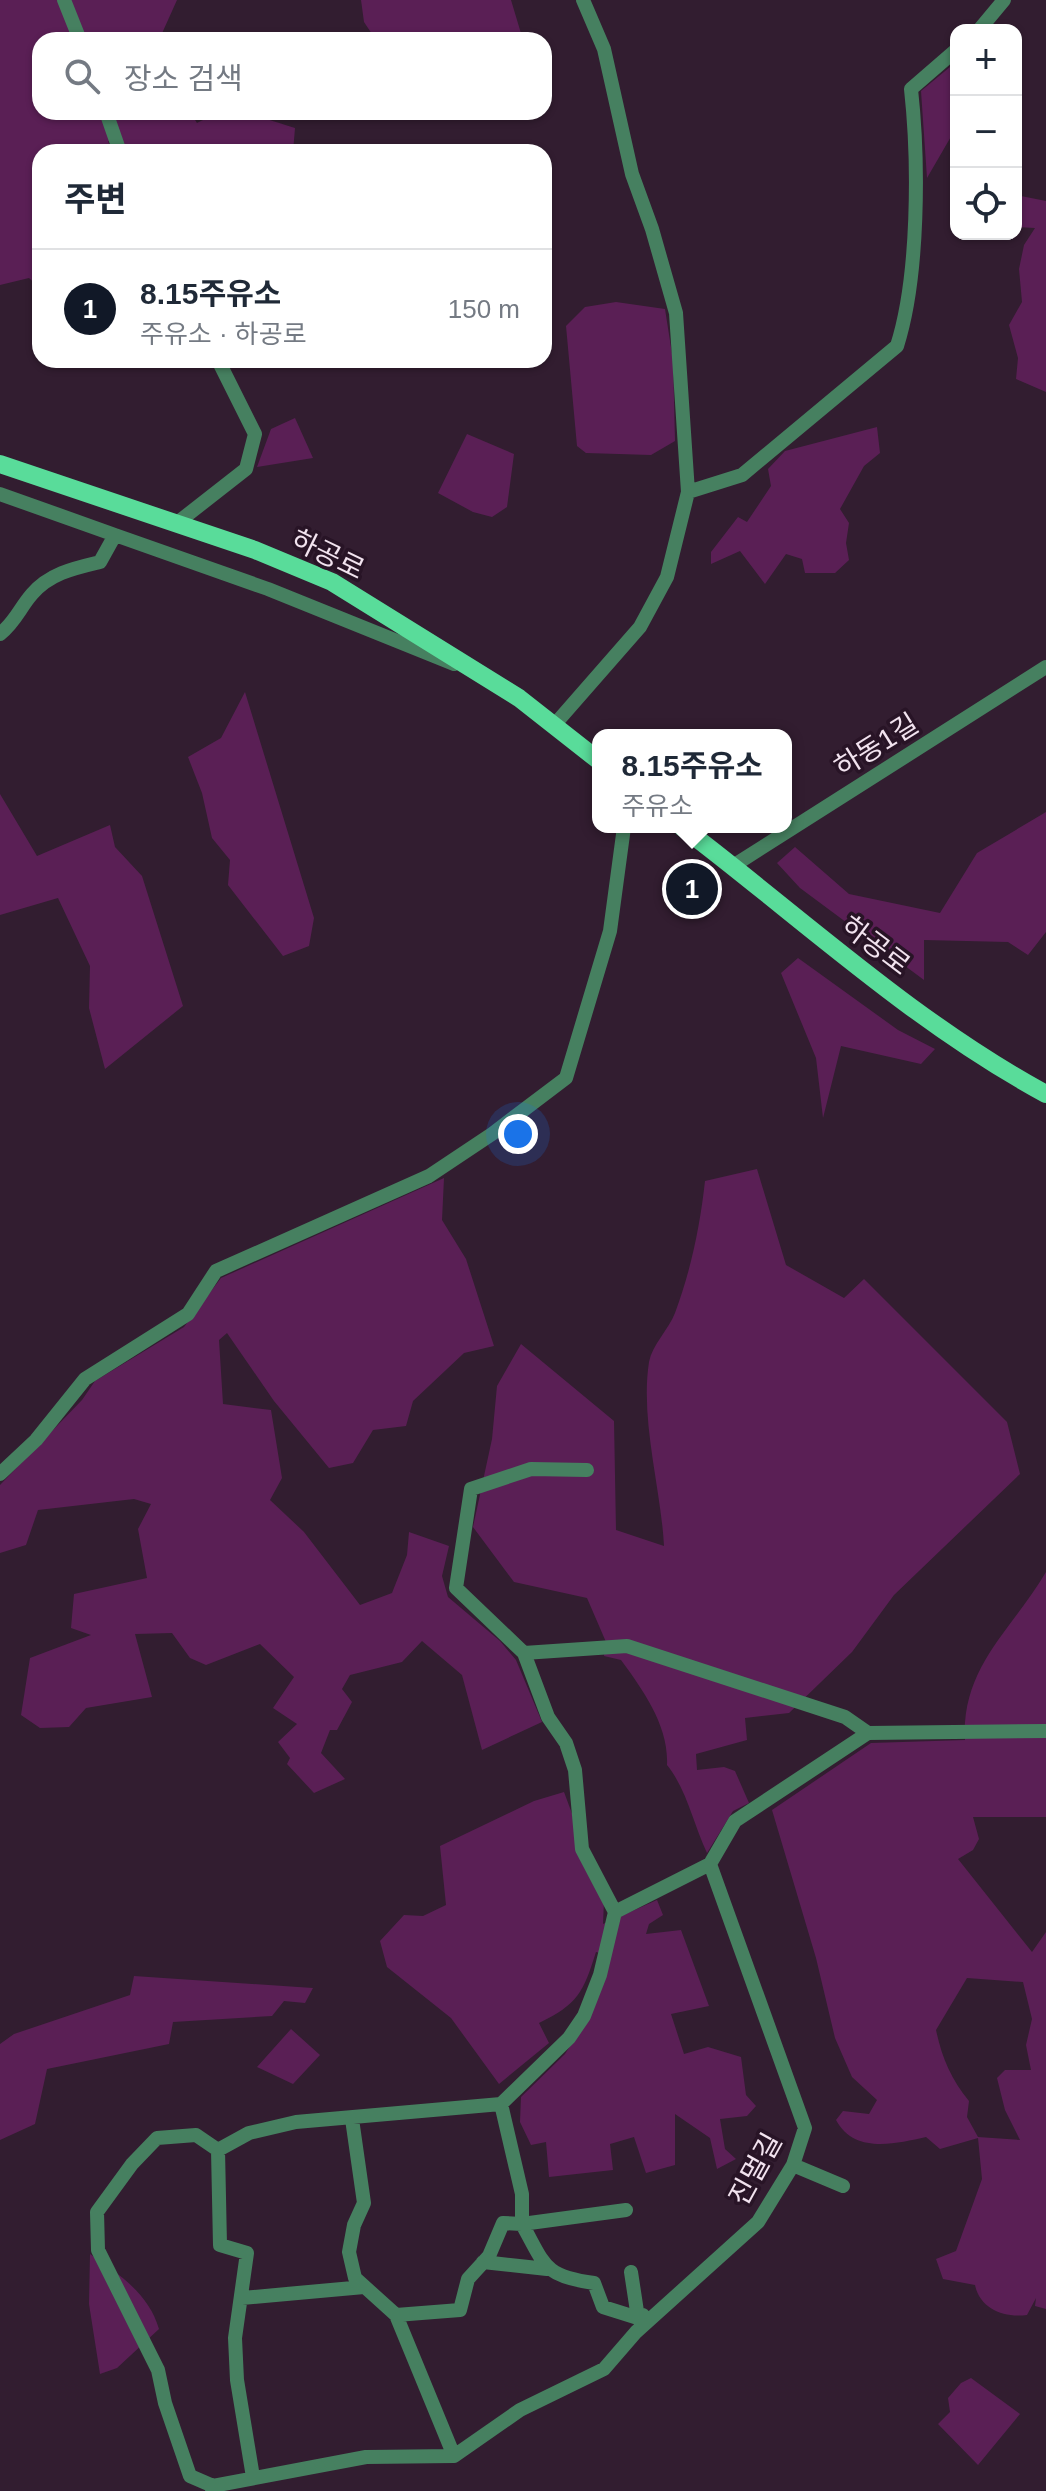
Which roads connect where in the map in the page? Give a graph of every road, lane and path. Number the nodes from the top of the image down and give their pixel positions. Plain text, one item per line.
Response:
1 (64, 0) edge
2 (583, 0) edge
3 (1004, 0) edge
4 (984, 24) edge
5 (77, 32) edge
6 (950, 55) edge
7 (109, 120) edge
8 (117, 144) edge
9 (222, 368) edge
10 (0, 464) edge
11 (688, 492) junction
12 (0, 494) edge
13 (177, 523) junction
14 (115, 535) junction
15 (0, 634) edge
16 (1046, 667) edge
17 (471, 669) junction
18 (556, 723) junction
19 (592, 755) edge
20 (792, 828) edge
21 (623, 833) edge
22 (690, 833) edge
23 (785, 833) edge
24 (733, 866) junction
25 (1046, 1094) edge
26 (587, 1470) dead end
27 (0, 1474) edge
28 (524, 1653) junction
29 (1046, 1731) edge
30 (868, 1733) junction
31 (710, 1864) junction
32 (615, 1912) junction
33 (501, 2104) junction
34 (352, 2119) junction
35 (218, 2150) junction
36 (793, 2165) junction
37 (843, 2186) dead end
38 (626, 2210) dead end
39 (522, 2224) junction
40 (483, 2262) junction
41 (547, 2269) junction
42 (631, 2272) dead end
43 (364, 2287) junction
44 (242, 2298) junction
45 (675, 2300) junction
46 (396, 2315) junction
47 (638, 2318) junction
48 (454, 2456) junction
49 (253, 2477) junction
50 (212, 2489) edge

1 - 5 street
2 - 11 street
3 - 4 street
6 - 11 street
7 - 8 street
9 - 13 street
10 - 13 main road, 하공로
11 - 18 street
12 - 14 street
13 - 17 main road, 하공로
14 - 15 street
14 - 17 street
16 - 20 street, 하동1길
17 - 18 main road, 하공로
18 - 19 main road, 하공로
21 - 27 street
22 - 24 main road, 하공로
23 - 24 street, 하동1길
24 - 25 main road, 하공로
26 - 28 street
28 - 30 street
28 - 32 street
29 - 30 street
30 - 31 street
31 - 32 street
31 - 36 street, 진멀길
32 - 33 street
33 - 34 street
33 - 39 street
34 - 35 street
34 - 43 street
35 - 44 street
35 - 50 street
36 - 37 street
36 - 45 street, 진멀길
38 - 39 street
39 - 40 street
39 - 41 street
40 - 41 street
40 - 46 street
41 - 47 street
42 - 47 street
43 - 44 street
43 - 46 street
44 - 49 street
45 - 47 street
45 - 48 street, 진멀길
46 - 48 street
48 - 49 street
49 - 50 street

